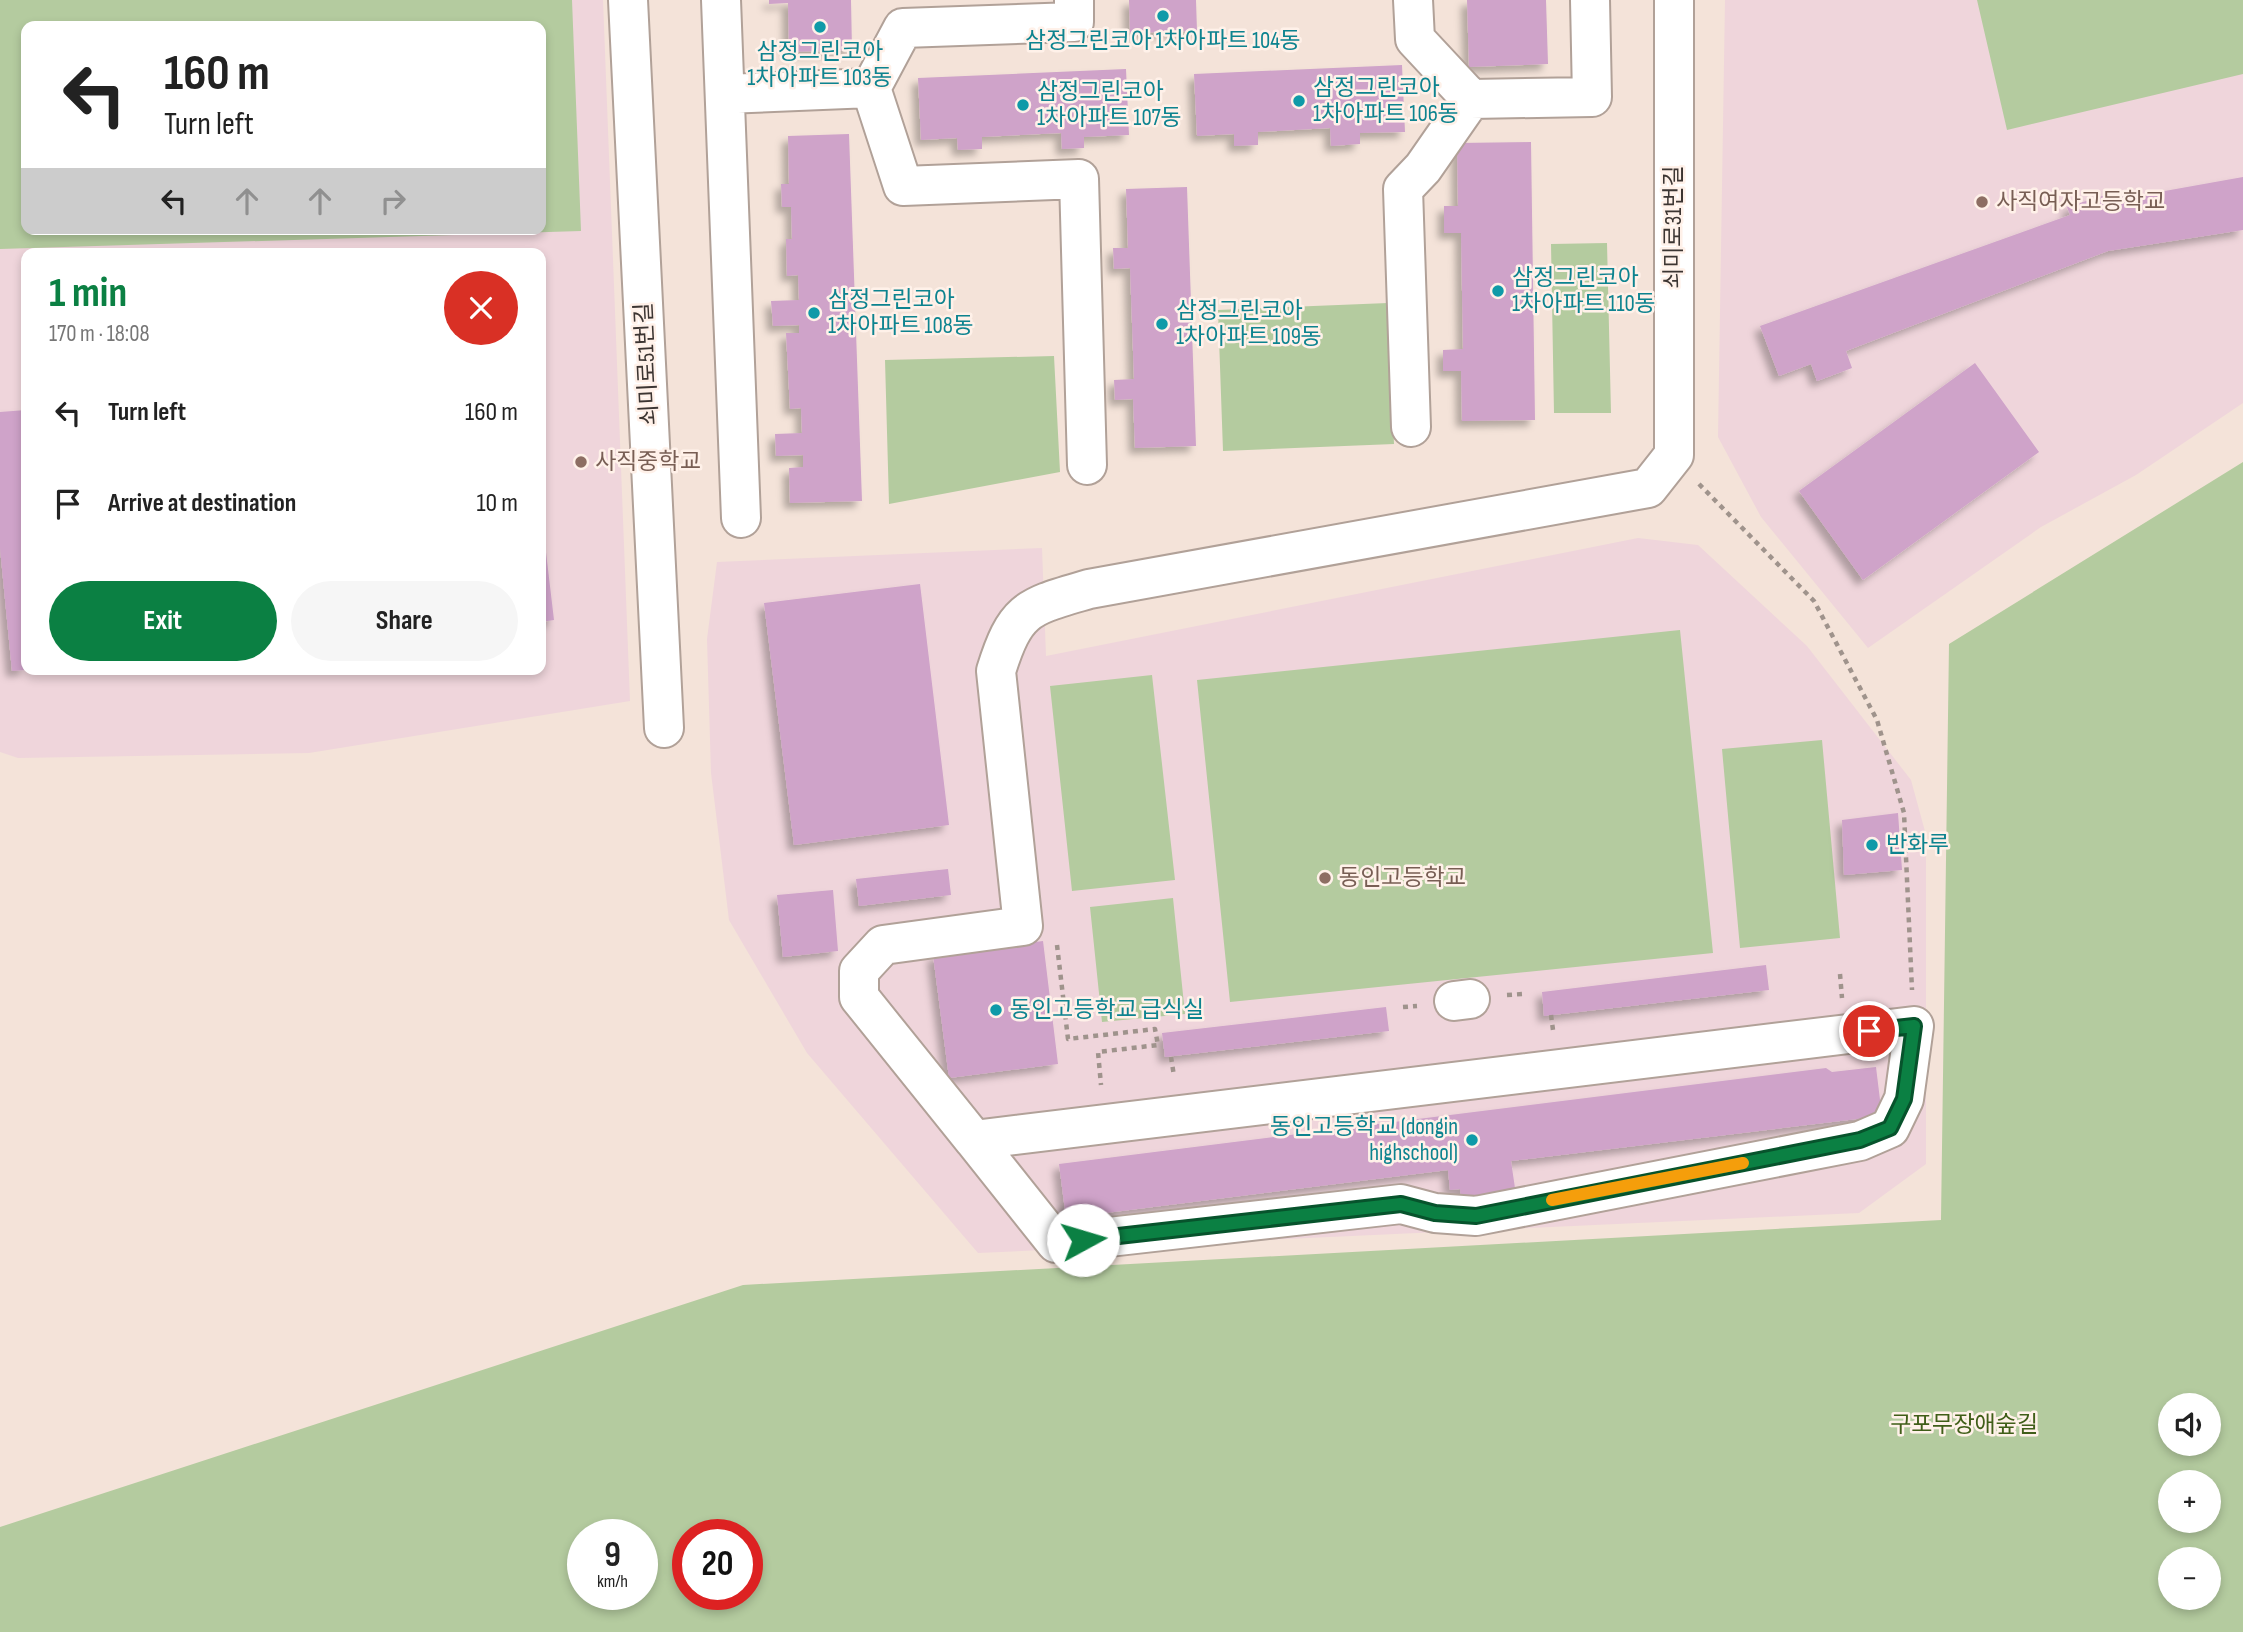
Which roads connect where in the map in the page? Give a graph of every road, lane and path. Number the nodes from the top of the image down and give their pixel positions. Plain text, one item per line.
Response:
1 (628, 0) edge
2 (721, 0) edge
3 (1074, 0) edge
4 (1413, 0) edge
5 (1590, 0) edge
6 (1674, 0) edge
7 (871, 88) junction
8 (724, 94) junction
9 (1471, 99) junction
10 (1411, 427) dead end
11 (1087, 465) dead end
12 (1701, 488) dead end
13 (741, 518) dead end
14 (664, 728) dead end
15 (1055, 935) dead end
16 (1914, 1026) junction
17 (1105, 1124) junction
18 (974, 1140) junction

1 - 14 street, 쇠미로51번길
2 - 8 street
3 - 7 street
4 - 9 street
5 - 9 street
6 - 18 street, 쇠미로31번길
7 - 8 street
7 - 11 street
8 - 13 street
9 - 10 street
12 - 16 path
15 - 17 path
16 - 17 street
16 - 18 street
17 - 18 street

